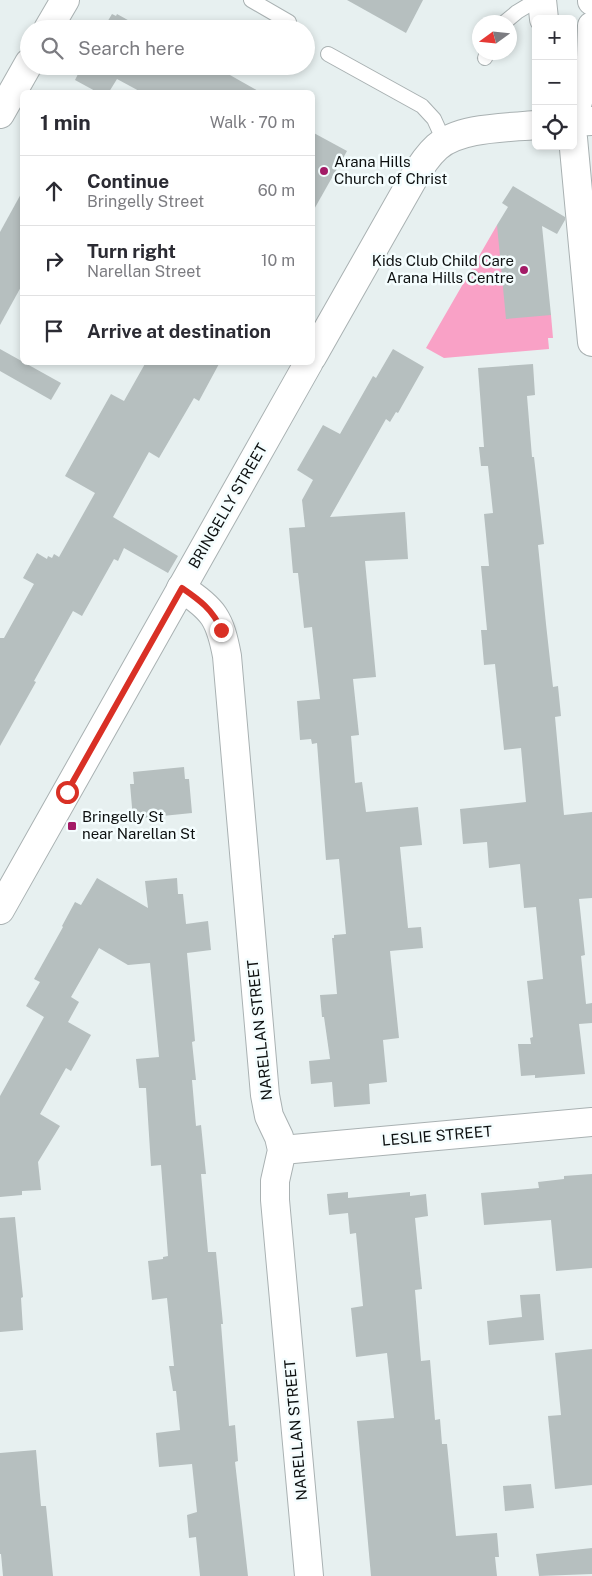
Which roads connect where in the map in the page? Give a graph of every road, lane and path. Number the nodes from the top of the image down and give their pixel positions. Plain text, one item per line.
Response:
1 (65, 0) edge
2 (251, 0) edge
3 (537, 0) edge
4 (542, 0) edge
5 (514, 15) edge
6 (544, 15) edge
7 (53, 20) edge
8 (286, 20) edge
9 (592, 26) edge
10 (328, 54) dead end
11 (22, 75) edge
12 (577, 105) edge
13 (0, 114) edge
14 (592, 121) edge
15 (577, 122) edge
16 (532, 125) edge
17 (444, 141) junction
18 (574, 150) edge
19 (592, 342) edge
20 (315, 352) edge
21 (307, 365) edge
22 (182, 588) junction
23 (0, 910) edge
24 (592, 1122) edge
25 (282, 1150) junction
26 (309, 1576) edge

1 - 7 street
2 - 8 lane
3 - 5 lane
4 - 6 street
9 - 12 street
10 - 17 lane
11 - 13 street
14 - 15 street
16 - 17 street
17 - 20 street
18 - 19 street
21 - 22 street, BRINGELLY STREET
22 - 23 street, BRINGELLY STREET
22 - 25 street, NARELLAN STREET
24 - 25 street, LESLIE STREET
25 - 26 street, NARELLAN STREET

